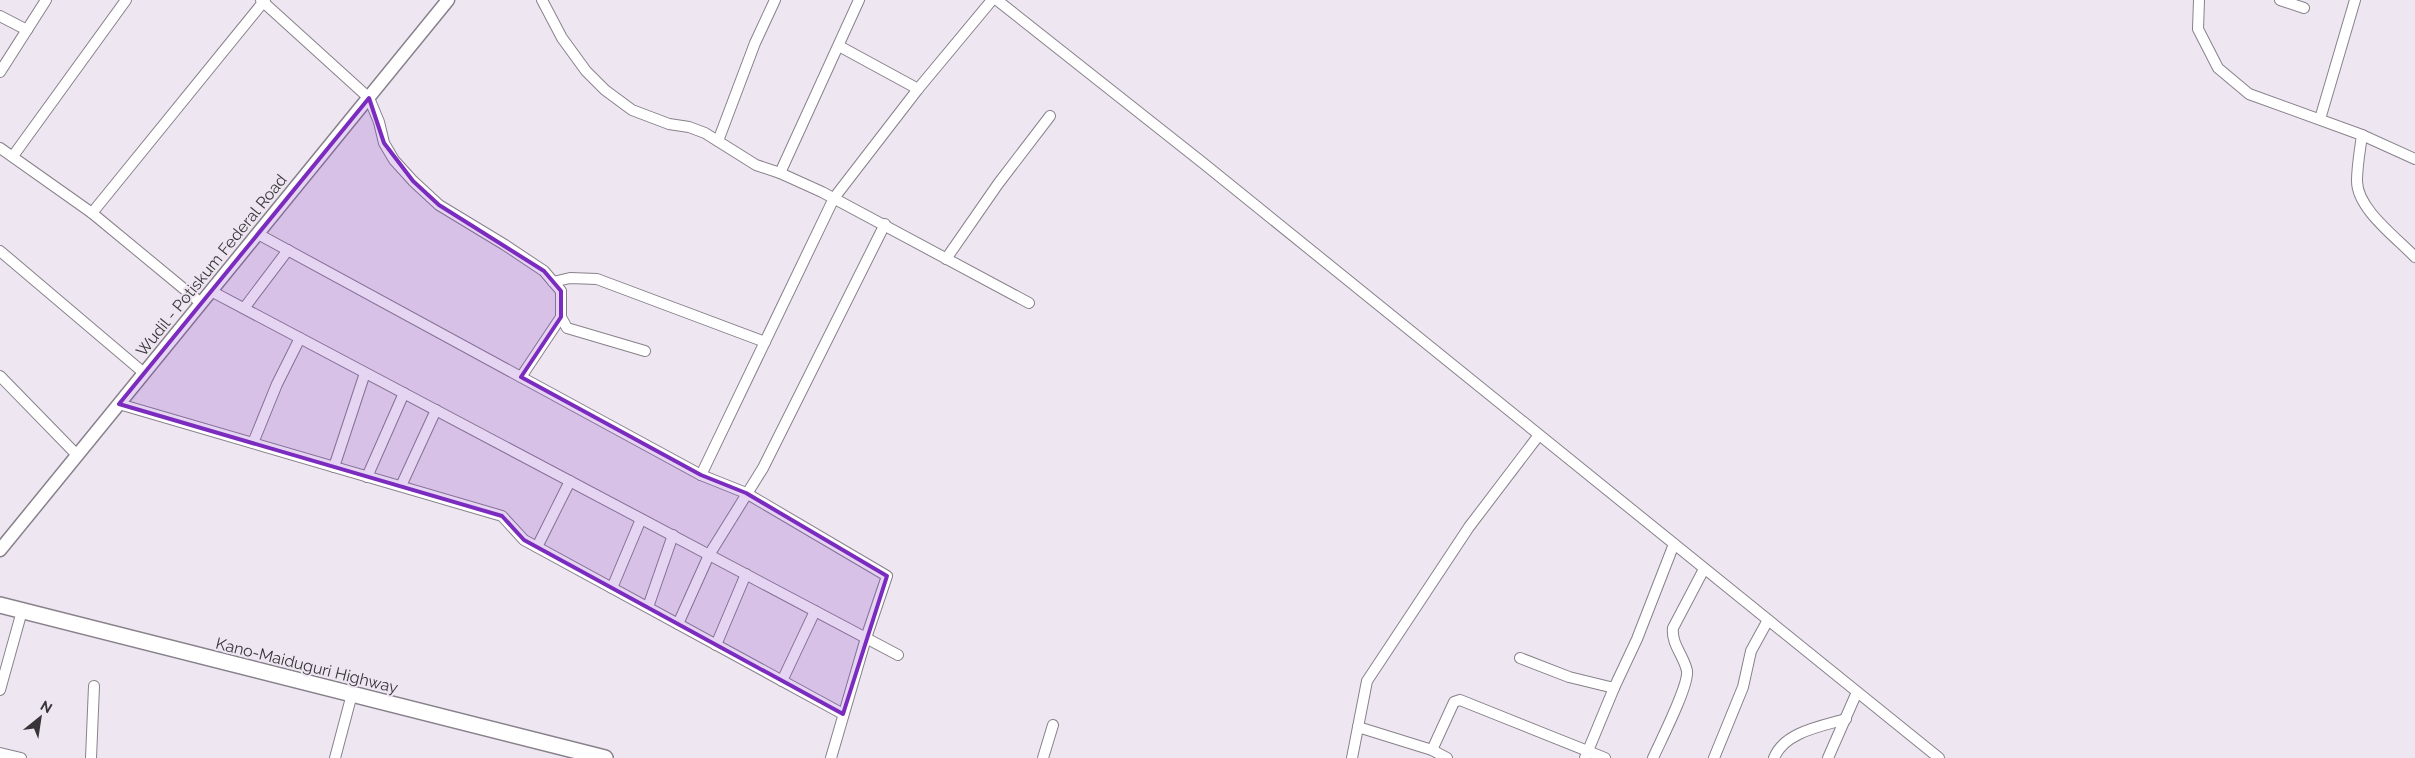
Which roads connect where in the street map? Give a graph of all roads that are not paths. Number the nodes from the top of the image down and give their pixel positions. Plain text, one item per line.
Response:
1 (46, 0) edge
2 (126, 0) edge
3 (448, 0) edge
4 (542, 0) edge
5 (775, 0) edge
6 (859, 0) edge
7 (992, 0) edge
8 (997, 0) edge
9 (2199, 0) edge
10 (2280, 0) edge
11 (2355, 0) edge
12 (263, 1) edge
13 (2304, 8) dead end
14 (0, 16) edge
15 (27, 30) junction
16 (838, 46) junction
17 (0, 72) edge
18 (918, 90) junction
19 (368, 98) junction
20 (1050, 116) dead end
21 (2320, 119) junction
22 (2362, 135) junction
23 (718, 142) junction
24 (0, 148) edge
25 (13, 156) junction
26 (2415, 159) edge
27 (780, 173) junction
28 (834, 198) junction
29 (92, 214) junction
30 (884, 224) junction
31 (258, 234) junction
32 (288, 250) junction
33 (0, 251) edge
34 (2415, 257) edge
35 (946, 259) junction
36 (554, 282) junction
37 (211, 291) junction
38 (202, 303) junction
39 (1029, 303) dead end
40 (245, 308) junction
41 (561, 317) junction
42 (300, 338) junction
43 (765, 342) junction
44 (645, 351) dead end
45 (144, 373) junction
46 (365, 373) junction
47 (0, 376) edge
48 (521, 377) junction
49 (404, 393) junction
50 (119, 404) junction
51 (436, 410) junction
52 (1540, 435) junction
53 (253, 443) junction
54 (77, 456) junction
55 (334, 467) junction
56 (702, 475) junction
57 (367, 476) junction
58 (570, 481) junction
59 (401, 486) junction
60 (746, 494) junction
61 (641, 519) junction
62 (673, 536) junction
63 (1674, 544) junction
64 (537, 547) junction
65 (0, 550) edge
66 (709, 555) junction
67 (1704, 568) junction
68 (746, 574) junction
69 (612, 588) junction
70 (0, 605) edge
71 (648, 607) junction
72 (22, 611) junction
73 (815, 611) junction
74 (1768, 620) junction
75 (678, 624) junction
76 (866, 638) junction
77 (716, 645) junction
78 (898, 655) dead end
79 (1520, 658) dead end
80 (782, 680) junction
81 (94, 686) dead end
82 (1614, 688) junction
83 (0, 690) edge
84 (1857, 692) junction
85 (352, 694) junction
86 (843, 714) junction
87 (1846, 719) junction
88 (1053, 725) dead end
89 (1358, 727) junction
90 (1432, 750) junction
91 (0, 753) edge
92 (1587, 755) edge
93 (21, 758) edge
94 (91, 758) edge
95 (335, 758) edge
96 (605, 758) edge
97 (831, 758) edge
98 (1043, 758) edge
99 (1352, 758) edge
100 (1447, 758) edge
101 (1605, 758) edge
102 (1653, 758) edge
103 (1714, 758) edge
104 (1774, 758) edge
105 (1828, 758) edge
106 (1939, 758) edge

1 - 15 street
2 - 25 street
3 - 19 main road, Wudil - Potiskum Federal Road
4 - 23 street
5 - 23 street
6 - 16 street
7 - 18 street
8 - 52 street
9 - 21 street
10 - 13 street
11 - 21 street
12 - 19 street
12 - 29 street
14 - 15 street
15 - 17 street
16 - 18 street
16 - 27 street
18 - 28 street
19 - 31 main road, Wudil - Potiskum Federal Road
19 - 36 street
20 - 35 street
21 - 22 street
22 - 26 street
22 - 34 street
23 - 27 street
24 - 25 street
25 - 29 street
27 - 28 street
28 - 30 street
28 - 43 street
29 - 38 street
30 - 35 street
30 - 60 street
31 - 32 street
31 - 37 main road, Wudil - Potiskum Federal Road
32 - 40 street
32 - 48 street
33 - 45 street
35 - 39 street
36 - 41 street
36 - 43 street
37 - 38 main road, Wudil - Potiskum Federal Road
37 - 40 street
38 - 45 main road, Wudil - Potiskum Federal Road
40 - 42 street
41 - 44 street
41 - 48 street
42 - 46 street
42 - 53 street
43 - 56 street
45 - 50 main road, Wudil - Potiskum Federal Road
46 - 49 street
46 - 55 street
47 - 54 street
48 - 56 street
49 - 51 street
49 - 57 street
50 - 53 street
50 - 54 main road, Wudil - Potiskum Federal Road
51 - 58 street
51 - 59 street
52 - 63 street
52 - 89 street
53 - 55 street
54 - 65 main road, Wudil - Potiskum Federal Road
55 - 57 street
56 - 60 street
57 - 59 street
58 - 61 street
58 - 64 street
59 - 64 street
60 - 66 street
60 - 76 street
61 - 62 street
61 - 69 street
62 - 66 street
62 - 71 street
63 - 67 street
63 - 82 street
64 - 69 street
66 - 68 street
66 - 75 street
67 - 74 street
67 - 102 street
68 - 73 street
68 - 77 street
69 - 71 street
70 - 72 highway, Kano-Maiduguri Highway
71 - 75 street
72 - 83 street
72 - 85 highway, Kano-Maiduguri Highway
73 - 76 street
73 - 80 street
74 - 84 street
74 - 103 street
75 - 77 street
76 - 78 street
76 - 86 street
77 - 80 street
79 - 82 street
80 - 86 street
81 - 94 street
82 - 92 street
84 - 87 street
84 - 106 street
85 - 95 street
85 - 96 highway, Kano-Maiduguri Highway
86 - 97 street
87 - 104 street
87 - 105 street
88 - 98 street
89 - 90 street
89 - 99 street
90 - 92 street
90 - 100 street
91 - 93 street
92 - 101 street

